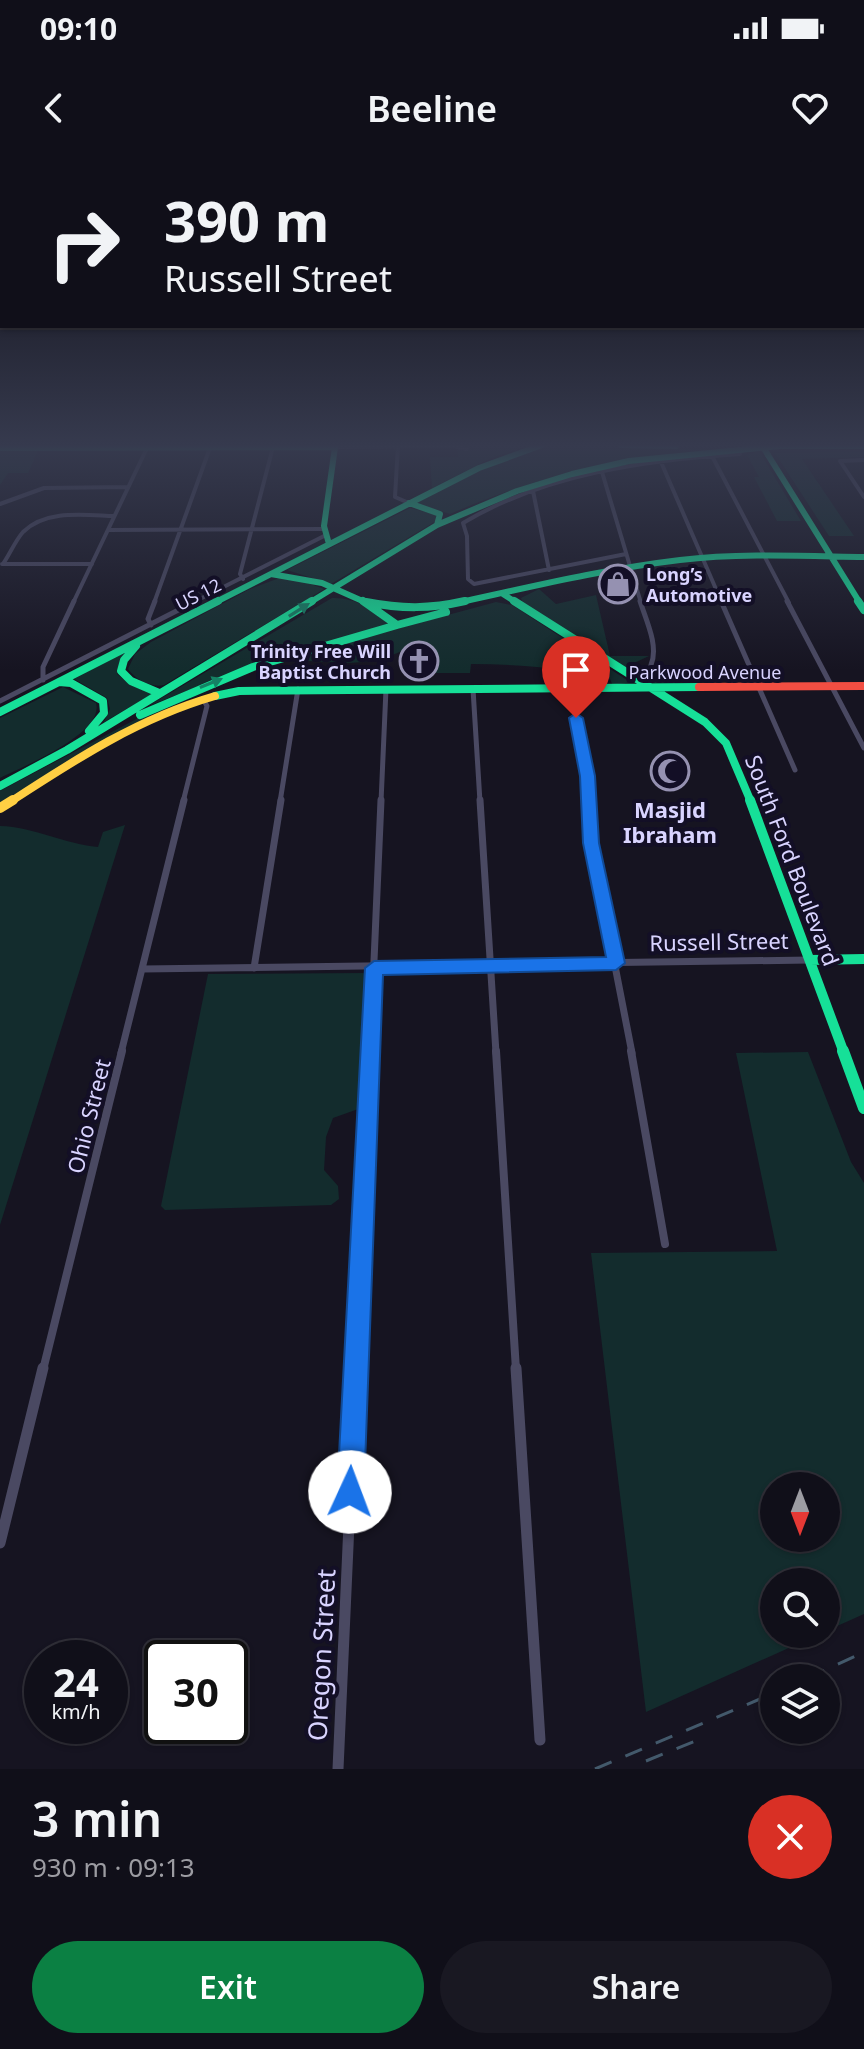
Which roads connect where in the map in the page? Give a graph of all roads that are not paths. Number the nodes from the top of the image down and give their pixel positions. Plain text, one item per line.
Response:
1 (45, 520) edge
2 (112, 520) edge
3 (184, 520) edge
4 (254, 520) edge
5 (328, 520) edge
6 (367, 520) edge
7 (440, 520) edge
8 (448, 520) edge
9 (465, 520) edge
10 (539, 520) edge
11 (616, 520) edge
12 (686, 520) edge
13 (746, 520) edge
14 (808, 520) edge
15 (437, 525) junction
16 (252, 529) junction
17 (108, 530) junction
18 (180, 530) junction
19 (326, 535) junction
20 (626, 554) junction
21 (764, 555) junction
22 (830, 556) junction
23 (864, 557) edge
24 (702, 558) junction
25 (2, 564) edge
26 (92, 564) junction
27 (630, 566) junction
28 (549, 570) junction
29 (271, 574) junction
30 (243, 579) junction
31 (334, 589) junction
32 (859, 593) edge
33 (503, 594) junction
34 (365, 601) junction
35 (864, 610) edge
36 (397, 625) junction
37 (150, 631) junction
38 (651, 665) dead end
39 (43, 680) junction
40 (59, 682) junction
41 (832, 686) junction
42 (864, 686) edge
43 (571, 688) junction
44 (759, 688) junction
45 (298, 689) junction
46 (386, 689) junction
47 (473, 689) junction
48 (651, 689) junction
49 (159, 693) junction
50 (203, 698) junction
51 (0, 701) edge
52 (0, 712) edge
53 (864, 748) edge
54 (40, 765) junction
55 (795, 770) dead end
56 (0, 786) edge
57 (0, 808) edge
58 (864, 959) edge
59 (810, 960) junction
60 (616, 963) junction
61 (492, 966) junction
62 (254, 968) junction
63 (374, 968) junction
64 (143, 969) junction
65 (864, 1108) edge
66 (665, 1244) dead end
67 (0, 1543) edge
68 (540, 1740) dead end
69 (338, 1769) edge

1 - 25 street
2 - 17 street
3 - 18 street
4 - 16 street
5 - 19 main road
6 - 19 main road, US 12 / US 12
7 - 15 main road
8 - 15 main road
9 - 28 street
10 - 28 street
11 - 20 street
12 - 24 street
13 - 21 street
14 - 22 main road, bridge
15 - 31 main road
16 - 18 street
16 - 19 street
16 - 30 street
17 - 18 street
17 - 26 street
18 - 37 street
19 - 29 main road, US 12 / US 12
19 - 30 street
20 - 27 street
20 - 28 street
21 - 22 main road
21 - 24 main road
21 - 41 street
22 - 23 main road
22 - 32 main road
24 - 27 main road
24 - 44 street
25 - 26 street
26 - 39 street
27 - 33 main road
27 - 38 street
29 - 31 main road
29 - 37 main road, US 12 / US 12
30 - 37 street
31 - 34 main road
49 -> 31 main road
32 - 35 main road
33 - 34 main road
33 - 36 main road
33 - 48 main road, South Ford Boulevard
34 - 36 main road
54 -> 36 main road
37 - 39 street
37 - 40 main road, US 12 / US 12
37 - 49 main road
39 - 51 street
40 - 52 main road, US 12 / US 12
40 - 54 main road
41 - 42 main road, Parkwood Avenue
41 - 44 main road, Parkwood Avenue
41 - 53 street
43 - 47 main road, Parkwood Avenue
43 - 48 main road, Parkwood Avenue
43 - 60 street
44 - 48 main road, Parkwood Avenue
44 - 55 street
45 - 46 main road, Parkwood Avenue
45 - 50 main road, Parkwood Avenue
45 - 62 street
46 - 47 main road, Parkwood Avenue
46 - 63 street, Oregon Street
47 - 61 street
48 - 59 main road, South Ford Boulevard
49 - 54 main road
50 - 57 main road, Parkwood Avenue
50 - 64 street, Ohio Street
54 - 56 main road
58 - 59 main road, Russell Street
59 - 60 street, Russell Street
59 - 65 main road, South Ford Boulevard
60 - 61 street, Russell Street
60 - 66 street
61 - 63 street, Russell Street
61 - 68 street
62 - 63 street, Russell Street
62 - 64 street, Russell Street
63 - 69 street, Oregon Street
64 - 67 street, Ohio Street

